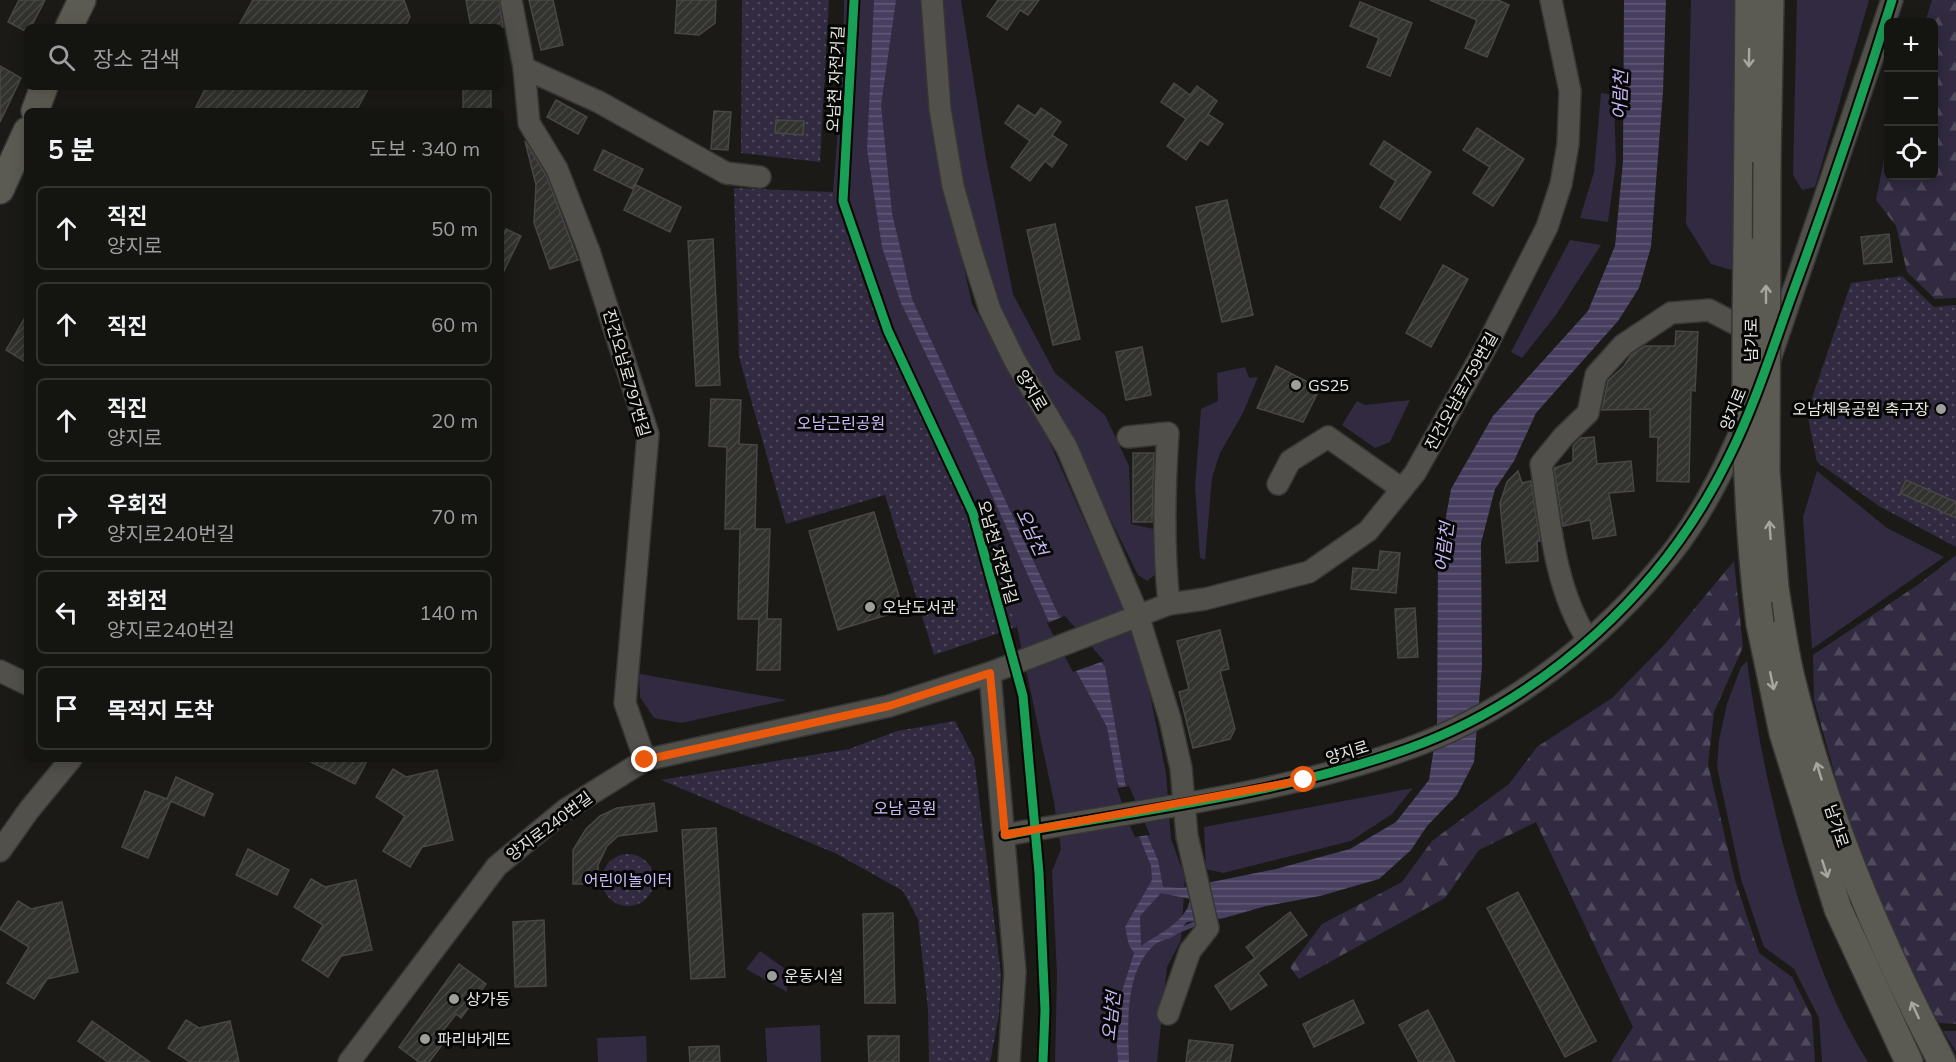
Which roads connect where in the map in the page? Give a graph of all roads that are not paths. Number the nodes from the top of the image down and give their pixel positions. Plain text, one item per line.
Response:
1 (82, 0) edge
2 (511, 0) edge
3 (932, 0) edge
4 (1551, 0) edge
5 (1749, 0) edge
6 (1770, 0) edge
7 (1892, 0) edge
8 (70, 24) edge
9 (524, 68) junction
10 (43, 90) edge
11 (36, 108) edge
12 (24, 138) edge
13 (760, 177) dead end
14 (0, 190) edge
15 (1776, 345) junction
16 (1128, 437) dead end
17 (1278, 484) dead end
18 (1402, 489) junction
19 (1169, 604) junction
20 (1138, 615) junction
21 (1588, 640) junction
22 (0, 670) edge
23 (990, 673) junction
24 (24, 682) edge
25 (645, 760) junction
26 (69, 762) edge
27 (1186, 802) junction
28 (1005, 835) junction
29 (0, 852) edge
30 (1168, 1014) dead end
31 (349, 1062) edge
32 (1009, 1062) edge
33 (1909, 1062) edge
34 (1942, 1062) edge

1 - 8 main road
2 - 9 street, 진건오남로797번길
3 - 20 street, 양지로
4 - 18 street, 진건오남로759번길
5 -> 33 main road, 남가로, bridge
34 -> 6 main road, 남가로, bridge
7 - 15 street, 양지로
9 - 13 street
9 - 25 street, 진건오남로797번길
10 - 11 main road
12 - 14 main road
15 - 21 street, 양지로
15 - 21 street
16 - 19 street
17 - 18 street
18 - 19 street, 진건오남로759번길
19 - 20 street, 진건오남로759번길
20 - 23 street, 진건오남로759번길
20 - 27 street, 양지로
21 - 27 street, 양지로
22 - 24 street
23 - 25 street, 양지로240번길
23 - 28 street
25 - 31 street, 양지로240번길
26 - 29 street
27 - 28 street
27 - 30 street, 양지로
28 - 32 street

